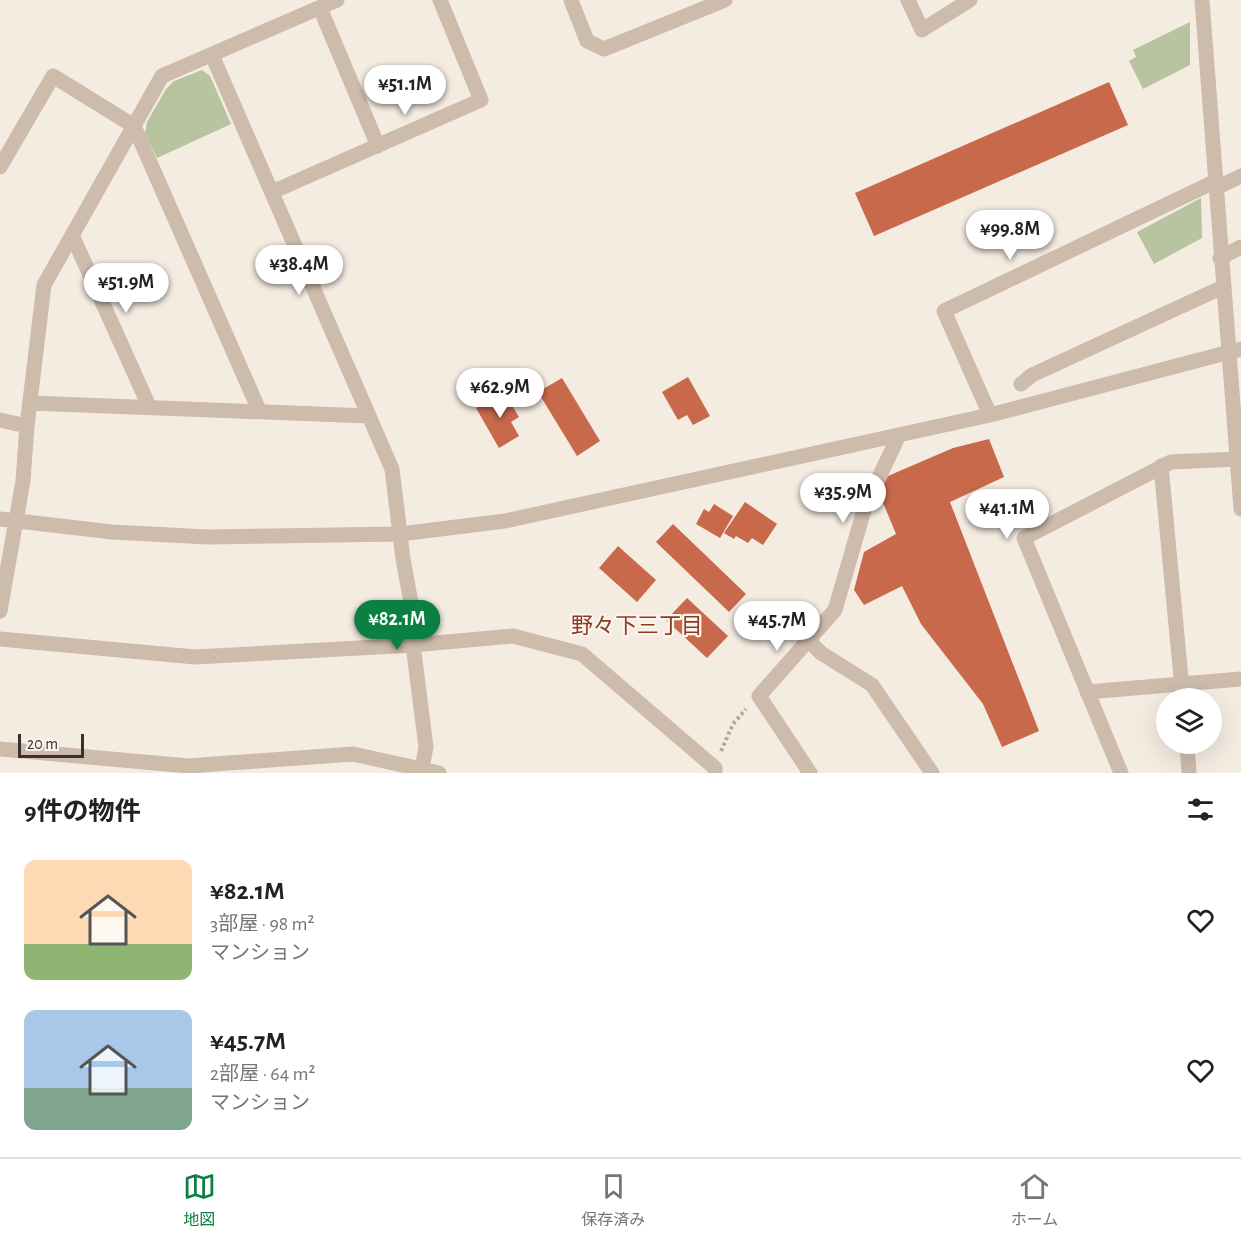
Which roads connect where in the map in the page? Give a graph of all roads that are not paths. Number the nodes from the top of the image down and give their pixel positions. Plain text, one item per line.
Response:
1 (337, 0) edge
2 (440, 0) edge
3 (571, 0) edge
4 (725, 0) edge
5 (908, 0) edge
6 (970, 0) edge
7 (1202, 0) edge
8 (701, 4) edge
9 (320, 8) junction
10 (212, 54) junction
11 (134, 126) junction
12 (378, 146) junction
13 (0, 167) edge
14 (1241, 176) edge
15 (1216, 184) junction
16 (272, 192) junction
17 (72, 235) junction
18 (1241, 247) edge
19 (1220, 258) junction
20 (1223, 287) junction
21 (1234, 351) edge
22 (1021, 384) dead end
23 (30, 403) junction
24 (149, 406) junction
25 (259, 410) junction
26 (990, 415) junction
27 (369, 416) junction
28 (0, 420) edge
29 (27, 426) junction
30 (899, 435) junction
31 (1237, 459) junction
32 (1161, 466) junction
33 (1240, 493) edge
34 (1241, 509) edge
35 (7, 520) edge
36 (400, 534) junction
37 (0, 611) edge
38 (0, 639) edge
39 (809, 641) junction
40 (413, 645) junction
41 (1241, 679) edge
42 (1182, 688) edge
43 (1200, 688) edge
44 (1087, 692) junction
45 (1156, 692) edge
46 (0, 749) edge
47 (1188, 754) edge
48 (422, 769) junction
49 (715, 770) edge
50 (439, 773) edge
51 (810, 773) edge
52 (932, 773) edge
53 (1121, 773) edge
54 (1189, 773) edge

1 - 9 street
2 - 12 street
3 - 8 street
4 - 8 street
5 - 6 street
7 - 15 street
9 - 10 street
9 - 12 street
10 - 11 street
10 - 16 street
11 - 13 street
11 - 17 street
11 - 25 street
12 - 16 street
14 - 15 street
15 - 19 street
15 - 26 street
16 - 27 street
17 - 23 street
17 - 24 street
18 - 19 street
19 - 20 street
20 - 21 street
20 - 22 street
21 - 26 street
21 - 31 street
23 - 24 street
23 - 29 street
24 - 25 street
25 - 27 street
26 - 30 street
27 - 36 street
28 - 29 street
29 - 35 street
30 - 36 street
30 - 39 street
31 - 32 street
31 - 33 street
32 - 42 street
32 - 44 street
33 - 34 street
35 - 36 street
35 - 37 street
36 - 40 street
38 - 40 street
39 - 51 street
39 - 52 street
40 - 48 street
40 - 49 street
41 - 43 street
44 - 45 street
44 - 53 street
46 - 48 street
47 - 54 street
48 - 50 street

